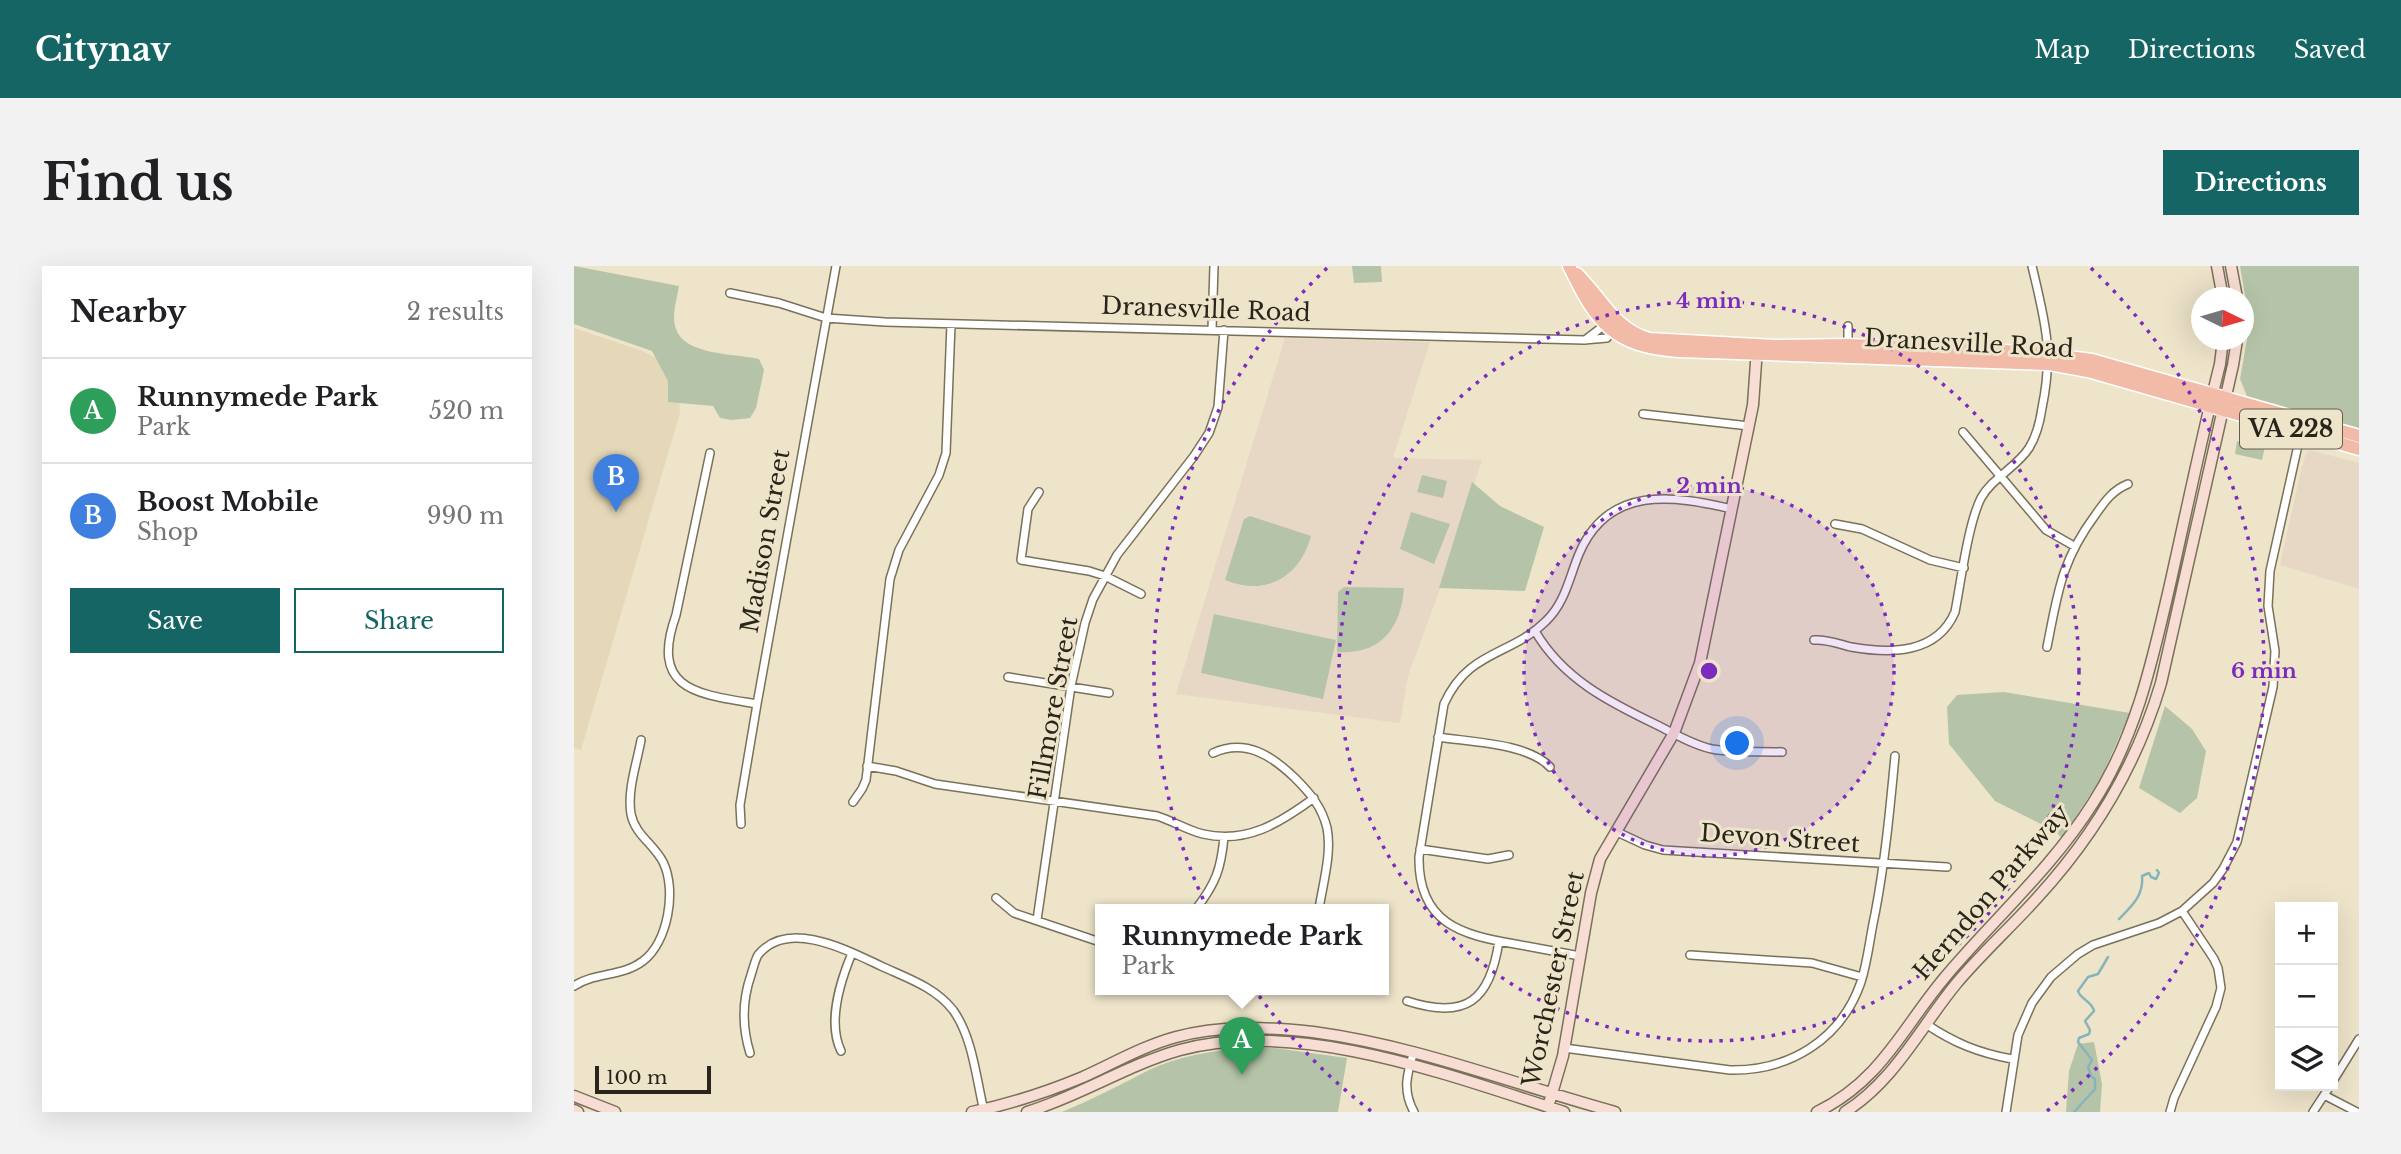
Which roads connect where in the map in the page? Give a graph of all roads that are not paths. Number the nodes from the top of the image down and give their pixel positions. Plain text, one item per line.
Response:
1 (836, 266) edge
2 (1214, 266) edge
3 (1569, 266) edge
4 (2032, 266) edge
5 (2217, 266) edge
6 (2231, 266) edge
7 (2221, 287) edge
8 (2235, 287) edge
9 (730, 293) dead end
10 (826, 318) junction
11 (951, 324) junction
12 (1610, 325) junction
13 (1847, 326) dead end
14 (1212, 330) junction
15 (1224, 330) junction
16 (1848, 345) junction
17 (1756, 349) junction
18 (2222, 350) edge
19 (2233, 350) edge
20 (2049, 359) junction
21 (2218, 402) junction
22 (1643, 414) dead end
23 (1749, 426) junction
24 (2303, 427) junction
25 (1962, 432) dead end
26 (2359, 436) edge
27 (2359, 449) edge
28 (710, 453) dead end
29 (2001, 477) junction
30 (2128, 484) dead end
31 (1040, 492) dead end
32 (1732, 509) junction
33 (1835, 524) dead end
34 (2074, 546) junction
35 (1964, 568) junction
36 (1105, 576) junction
37 (1141, 594) dead end
38 (1535, 631) junction
39 (1814, 640) dead end
40 (2047, 647) dead end
41 (1008, 677) dead end
42 (1071, 686) junction
43 (1109, 693) dead end
44 (757, 704) junction
45 (1674, 733) junction
46 (1438, 737) junction
47 (642, 740) dead end
48 (1782, 752) dead end
49 (1213, 753) dead end
50 (1895, 756) dead end
51 (867, 766) junction
52 (1550, 767) dead end
53 (1314, 798) junction
54 (1055, 801) junction
55 (853, 802) dead end
56 (741, 824) dead end
57 (1615, 830) junction
58 (1224, 837) junction
59 (1420, 849) junction
60 (1508, 855) dead end
61 (1884, 863) junction
62 (1947, 867) dead end
63 (996, 898) dead end
64 (1200, 904) edge
65 (1320, 904) edge
66 (2182, 911) junction
67 (1037, 920) junction
68 (1095, 940) edge
69 (1499, 941) junction
70 (852, 953) junction
71 (1580, 956) junction
72 (1690, 956) dead end
73 (1862, 977) junction
74 (574, 986) edge
75 (1407, 1001) dead end
76 (1926, 1024) junction
77 (2359, 1039) edge
78 (1564, 1048) junction
79 (841, 1051) dead end
80 (1414, 1051) junction
81 (750, 1053) dead end
82 (2012, 1059) junction
83 (1410, 1065) junction
84 (2338, 1073) edge
85 (2327, 1091) edge
86 (1552, 1094) junction
87 (2324, 1095) junction
88 (574, 1096) edge
89 (1548, 1107) junction
90 (1835, 1108) edge
91 (980, 1111) edge
92 (615, 1112) edge
93 (1027, 1112) edge
94 (1414, 1112) edge
95 (1564, 1112) edge
96 (1615, 1112) edge
97 (1817, 1112) edge
98 (1845, 1112) edge
99 (2006, 1112) edge
100 (2170, 1112) edge
101 (2313, 1112) edge
102 (2357, 1112) edge

1 - 10 street, Madison Street
2 - 14 street
3 - 12 main road
4 - 20 street
5 - 7 main road
6 - 8 main road
9 - 10 street, Dranesville Road
10 - 11 street, Dranesville Road
10 - 44 street, Madison Street
11 - 14 street, Dranesville Road
11 - 51 street
12 - 15 street, Dranesville Road
12 - 17 main road, Dranesville Road
13 - 16 street
14 - 15 street, Dranesville Road
15 - 36 street, Fillmore Street
16 - 17 main road, Dranesville Road
16 - 20 main road, Dranesville Road
17 - 20 main road, Dranesville Road
17 - 23 main road, Worchester Street
18 - 21 main road, Herndon Parkway / VA 228
19 - 21 main road, Herndon Parkway / VA 228
20 - 21 main road, Dranesville Road
20 - 29 street
21 - 24 main road, Dranesville Road / VA 228
21 - 76 main road, Herndon Parkway
21 - 90 main road, Herndon Parkway
22 - 23 street
23 - 32 main road, Worchester Street
24 - 26 main road, Dranesville Road / VA 228
24 - 27 main road, Dranesville Road / VA 228
24 - 66 street
25 - 29 street
28 - 44 street
29 - 34 street
29 - 35 street
30 - 34 street
31 - 36 street
32 - 38 street
32 - 45 main road, Worchester Street
33 - 35 street
34 - 40 street
35 - 39 street
36 - 37 street
36 - 42 street, Fillmore Street
38 - 45 street
38 - 46 street
41 - 42 street
42 - 43 street
42 - 54 street, Fillmore Street
44 - 56 street, Madison Street
45 - 48 street
45 - 57 main road, Worchester Street
46 - 52 street
46 - 59 street
47 - 74 street
49 - 53 street
50 - 61 street
51 - 54 street
51 - 55 street
53 - 58 street
53 - 65 street
54 - 58 street
54 - 67 street, Fillmore Street
57 - 61 street, Devon Street
57 - 71 main road, Worchester Street
58 - 64 street
59 - 60 street
59 - 69 street
61 - 62 street, Devon Street
61 - 73 street
63 - 67 street
66 - 82 street
66 - 100 street
67 - 68 street
69 - 71 street
69 - 75 street
70 - 79 street
70 - 81 street
70 - 91 street
71 - 78 main road, Worchester Street
72 - 73 street
73 - 78 street
76 - 82 street
76 - 98 main road, Herndon Parkway
77 - 84 street
78 - 86 main road, Worchester Street
80 - 83 street
80 - 86 main road
80 - 91 main road
82 - 99 street
83 - 89 main road
83 - 93 main road
83 - 94 street
85 - 87 street
86 - 89 main road, Worchester Street
86 - 96 main road
87 - 101 street
87 - 102 street
88 - 92 main road
89 - 95 main road
90 - 97 main road, Herndon Parkway

